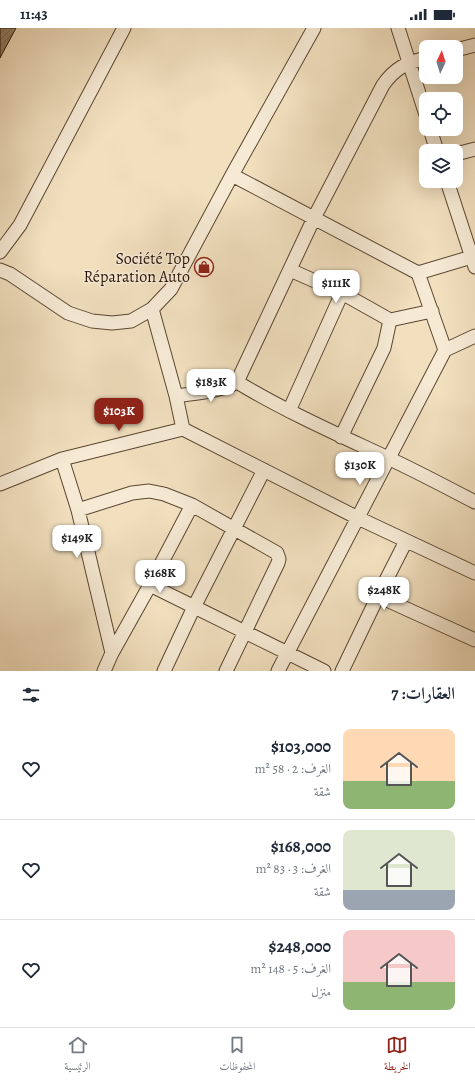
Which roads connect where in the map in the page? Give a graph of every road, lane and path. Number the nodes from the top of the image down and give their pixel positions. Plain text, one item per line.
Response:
1 (124, 28) edge
2 (314, 28) edge
3 (398, 28) edge
4 (475, 45) edge
5 (463, 48) edge
6 (419, 60) edge
7 (409, 62) junction
8 (419, 93) edge
9 (475, 149) edge
10 (463, 152) edge
11 (232, 175) junction
12 (449, 188) edge
13 (314, 218) junction
14 (0, 252) edge
15 (474, 260) edge
16 (0, 270) edge
17 (290, 270) junction
18 (418, 273) junction
19 (342, 293) junction
20 (152, 309) junction
21 (432, 312) junction
22 (390, 320) junction
23 (475, 336) edge
24 (446, 350) junction
25 (236, 382) junction
26 (176, 396) junction
27 (289, 411) junction
28 (183, 428) junction
29 (341, 437) junction
30 (389, 458) junction
31 (62, 459) junction
32 (264, 470) junction
33 (0, 484) edge
34 (475, 502) edge
35 (192, 505) junction
36 (78, 510) junction
37 (358, 518) junction
38 (233, 528) junction
39 (406, 541) junction
40 (475, 573) edge
41 (150, 586) junction
42 (378, 596) junction
43 (194, 607) junction
44 (244, 632) junction
45 (475, 640) edge
46 (112, 653) junction
47 (288, 653) junction
48 (104, 671) edge
49 (164, 671) edge
50 (226, 671) edge
51 (278, 671) edge
52 (324, 671) edge
53 (342, 671) edge

1 - 14 street
2 - 11 street
3 - 7 street
4 - 5 street
6 - 7 street
7 - 8 street
7 - 13 street
9 - 10 street
11 - 13 street
11 - 20 street
12 - 15 street
13 - 17 street
13 - 18 street
15 - 18 street
16 - 20 street
17 - 19 street
17 - 25 street
18 - 21 street
19 - 22 street
19 - 27 street
20 - 26 street
21 - 22 street
21 - 24 street
22 - 29 street
23 - 24 street
24 - 30 street
25 - 26 street
25 - 27 street
26 - 28 street
27 - 29 street
28 - 31 street
28 - 32 street
29 - 30 street
30 - 34 street
30 - 37 street
31 - 33 street
31 - 36 street
32 - 37 street
32 - 38 street
35 - 36 street
35 - 38 street
35 - 41 street
36 - 46 street
37 - 39 street
37 - 47 street
38 - 43 street
38 - 44 street
39 - 40 street
39 - 42 street
41 - 43 street
41 - 46 street
42 - 45 street
42 - 53 street
43 - 44 street
43 - 49 street
44 - 47 street
44 - 50 street
46 - 48 street
47 - 51 street
47 - 52 street

